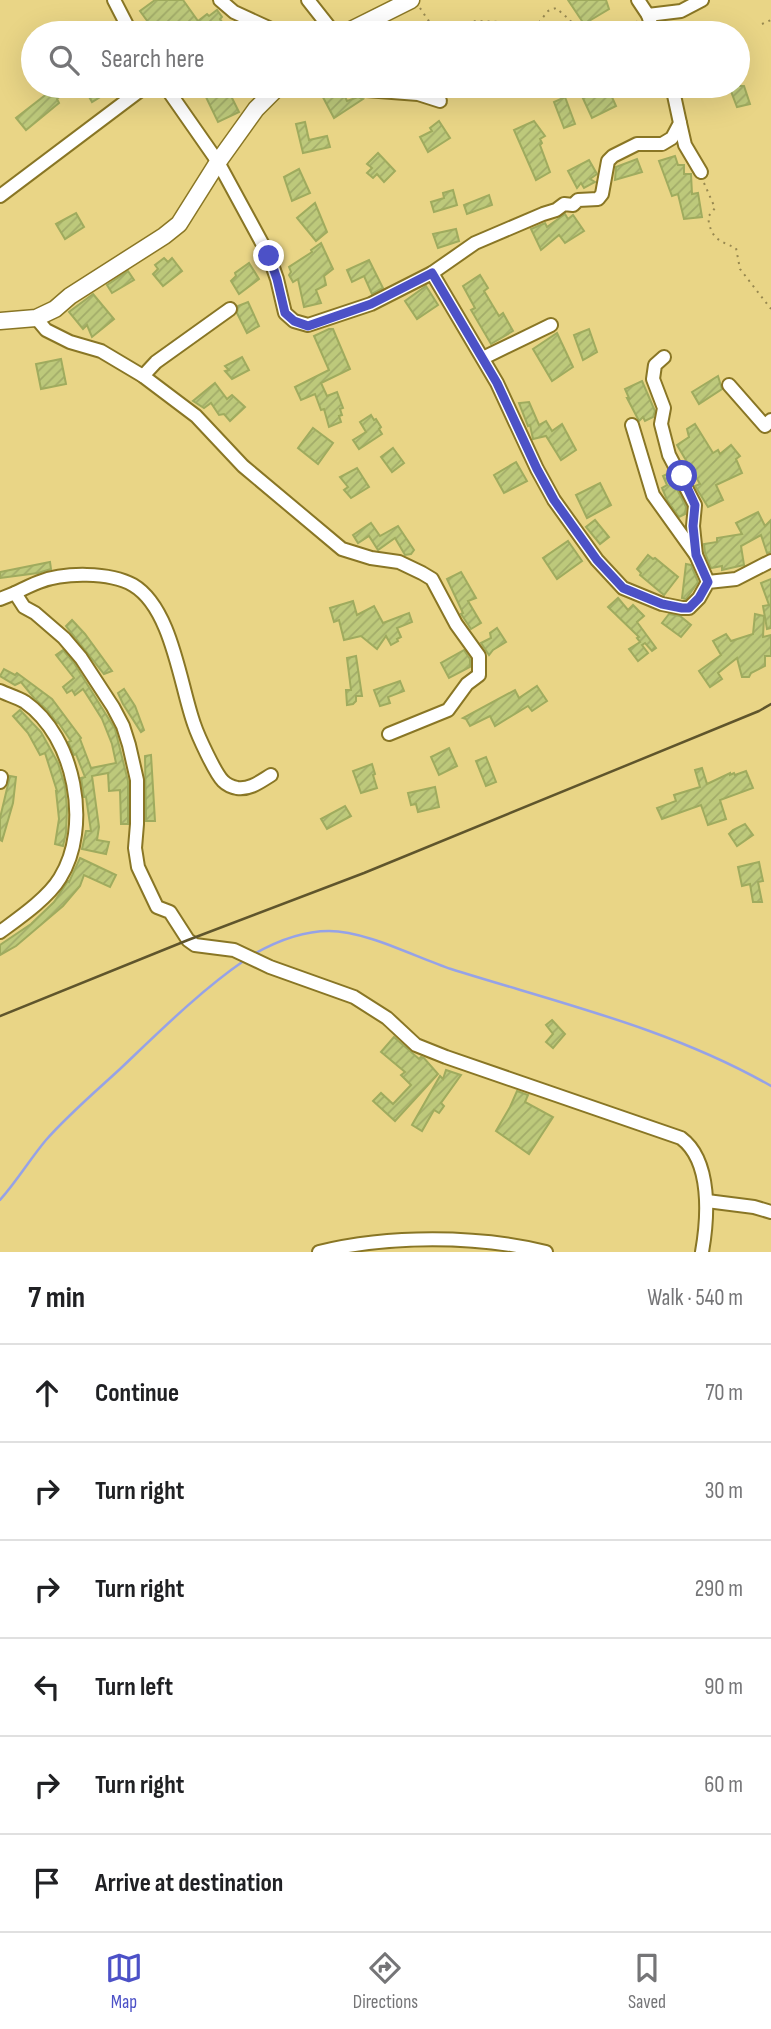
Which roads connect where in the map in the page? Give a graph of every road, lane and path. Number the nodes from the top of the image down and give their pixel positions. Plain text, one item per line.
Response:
1 (114, 0) edge
2 (220, 0) edge
3 (307, 0) edge
4 (411, 0) edge
5 (419, 0) edge
6 (638, 0) edge
7 (702, 0) edge
8 (648, 15) junction
9 (771, 20) edge
10 (125, 21) edge
11 (254, 21) edge
12 (324, 21) edge
13 (369, 21) edge
14 (429, 21) edge
15 (540, 21) edge
16 (571, 21) edge
17 (638, 21) edge
18 (650, 21) edge
19 (762, 24) dead end
20 (130, 98) edge
21 (174, 98) edge
22 (267, 98) edge
23 (431, 98) edge
24 (675, 98) edge
25 (440, 101) dead end
26 (680, 123) junction
27 (219, 162) junction
28 (701, 172) joint
29 (0, 196) edge
30 (432, 273) junction
31 (230, 309) dead end
32 (771, 309) edge
33 (36, 318) junction
34 (0, 321) edge
35 (551, 325) dead end
36 (664, 357) dead end
37 (483, 358) junction
38 (143, 376) junction
39 (729, 385) dead end
40 (771, 420) edge
41 (632, 425) dead end
42 (696, 555) junction
43 (771, 561) edge
44 (708, 582) junction
45 (15, 593) junction
46 (0, 599) edge
47 (0, 691) edge
48 (389, 734) dead end
49 (271, 775) dead end
50 (1, 777) edge
51 (0, 782) edge
52 (0, 932) edge
53 (707, 1201) junction
54 (771, 1212) edge
55 (319, 1252) edge
56 (546, 1252) edge
57 (702, 1252) edge

1 - 10 street
2 - 11 street
3 - 12 street
4 - 13 street
5 - 14 path
6 - 8 street
7 - 8 street
8 - 17 path
8 - 18 street
9 - 19 path
15 - 16 path
20 - 29 street
21 - 27 street
22 - 27 street
23 - 25 street
24 - 26 street
26 - 28 street
26 - 30 street
27 - 30 street
27 - 33 street
28 - 32 path
30 - 37 street
31 - 38 street
33 - 34 street
33 - 38 street
35 - 37 street
36 - 42 street
37 - 44 street
38 - 48 street
39 - 40 street
41 - 42 street
42 - 44 street
43 - 44 street
45 - 46 street
45 - 49 street
45 - 53 street
47 - 52 street
50 - 51 street
53 - 54 street
53 - 57 street
55 - 56 street

